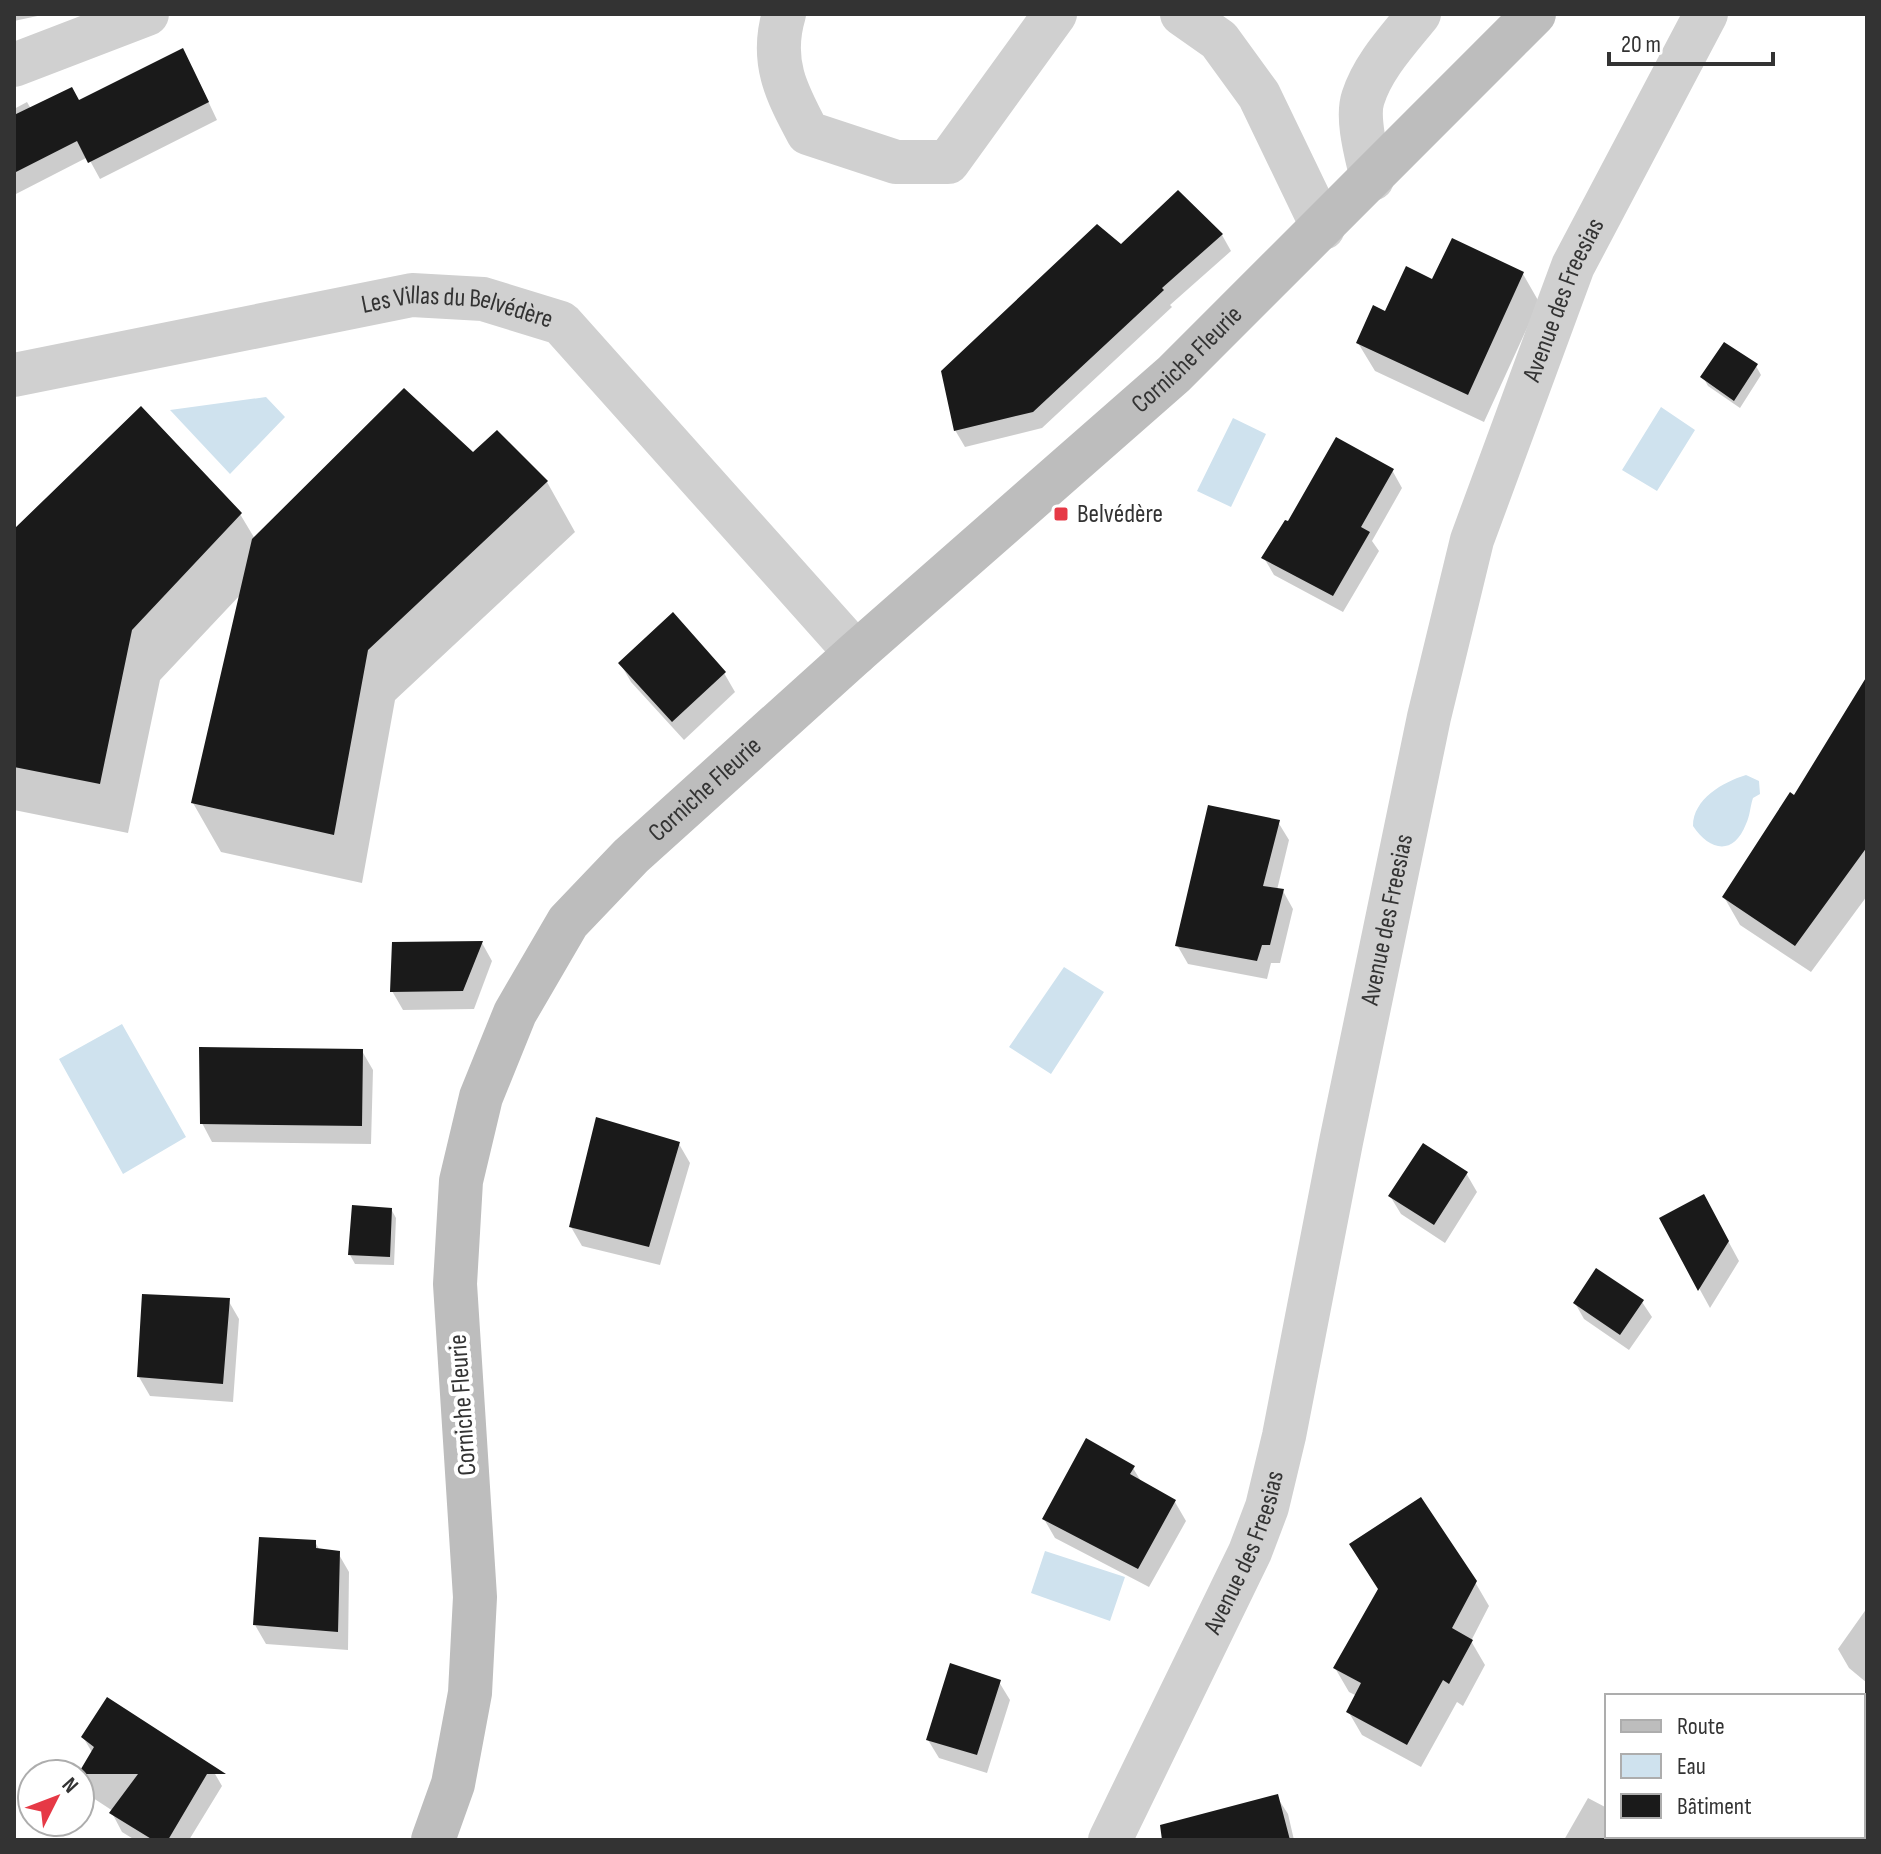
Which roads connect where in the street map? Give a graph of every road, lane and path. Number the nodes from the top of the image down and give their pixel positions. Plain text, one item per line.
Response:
1 (147, 14) edge
2 (784, 14) edge
3 (1055, 14) edge
4 (1182, 14) edge
5 (1419, 14) edge
6 (1534, 14) edge
7 (1706, 14) edge
8 (14, 65) edge
9 (1372, 179) junction
10 (1323, 228) junction
11 (14, 375) edge
12 (856, 653) junction
13 (433, 1840) edge
14 (1110, 1840) edge

1 - 8 street
2 - 3 street
4 - 10 street
5 - 9 street
6 - 9 main road, Corniche Fleurie
7 - 14 street, Avenue des Freesias
9 - 10 main road, Corniche Fleurie
10 - 12 main road, Corniche Fleurie
11 - 12 street, Les Villas du Belvédère
12 - 13 main road, Corniche Fleurie

